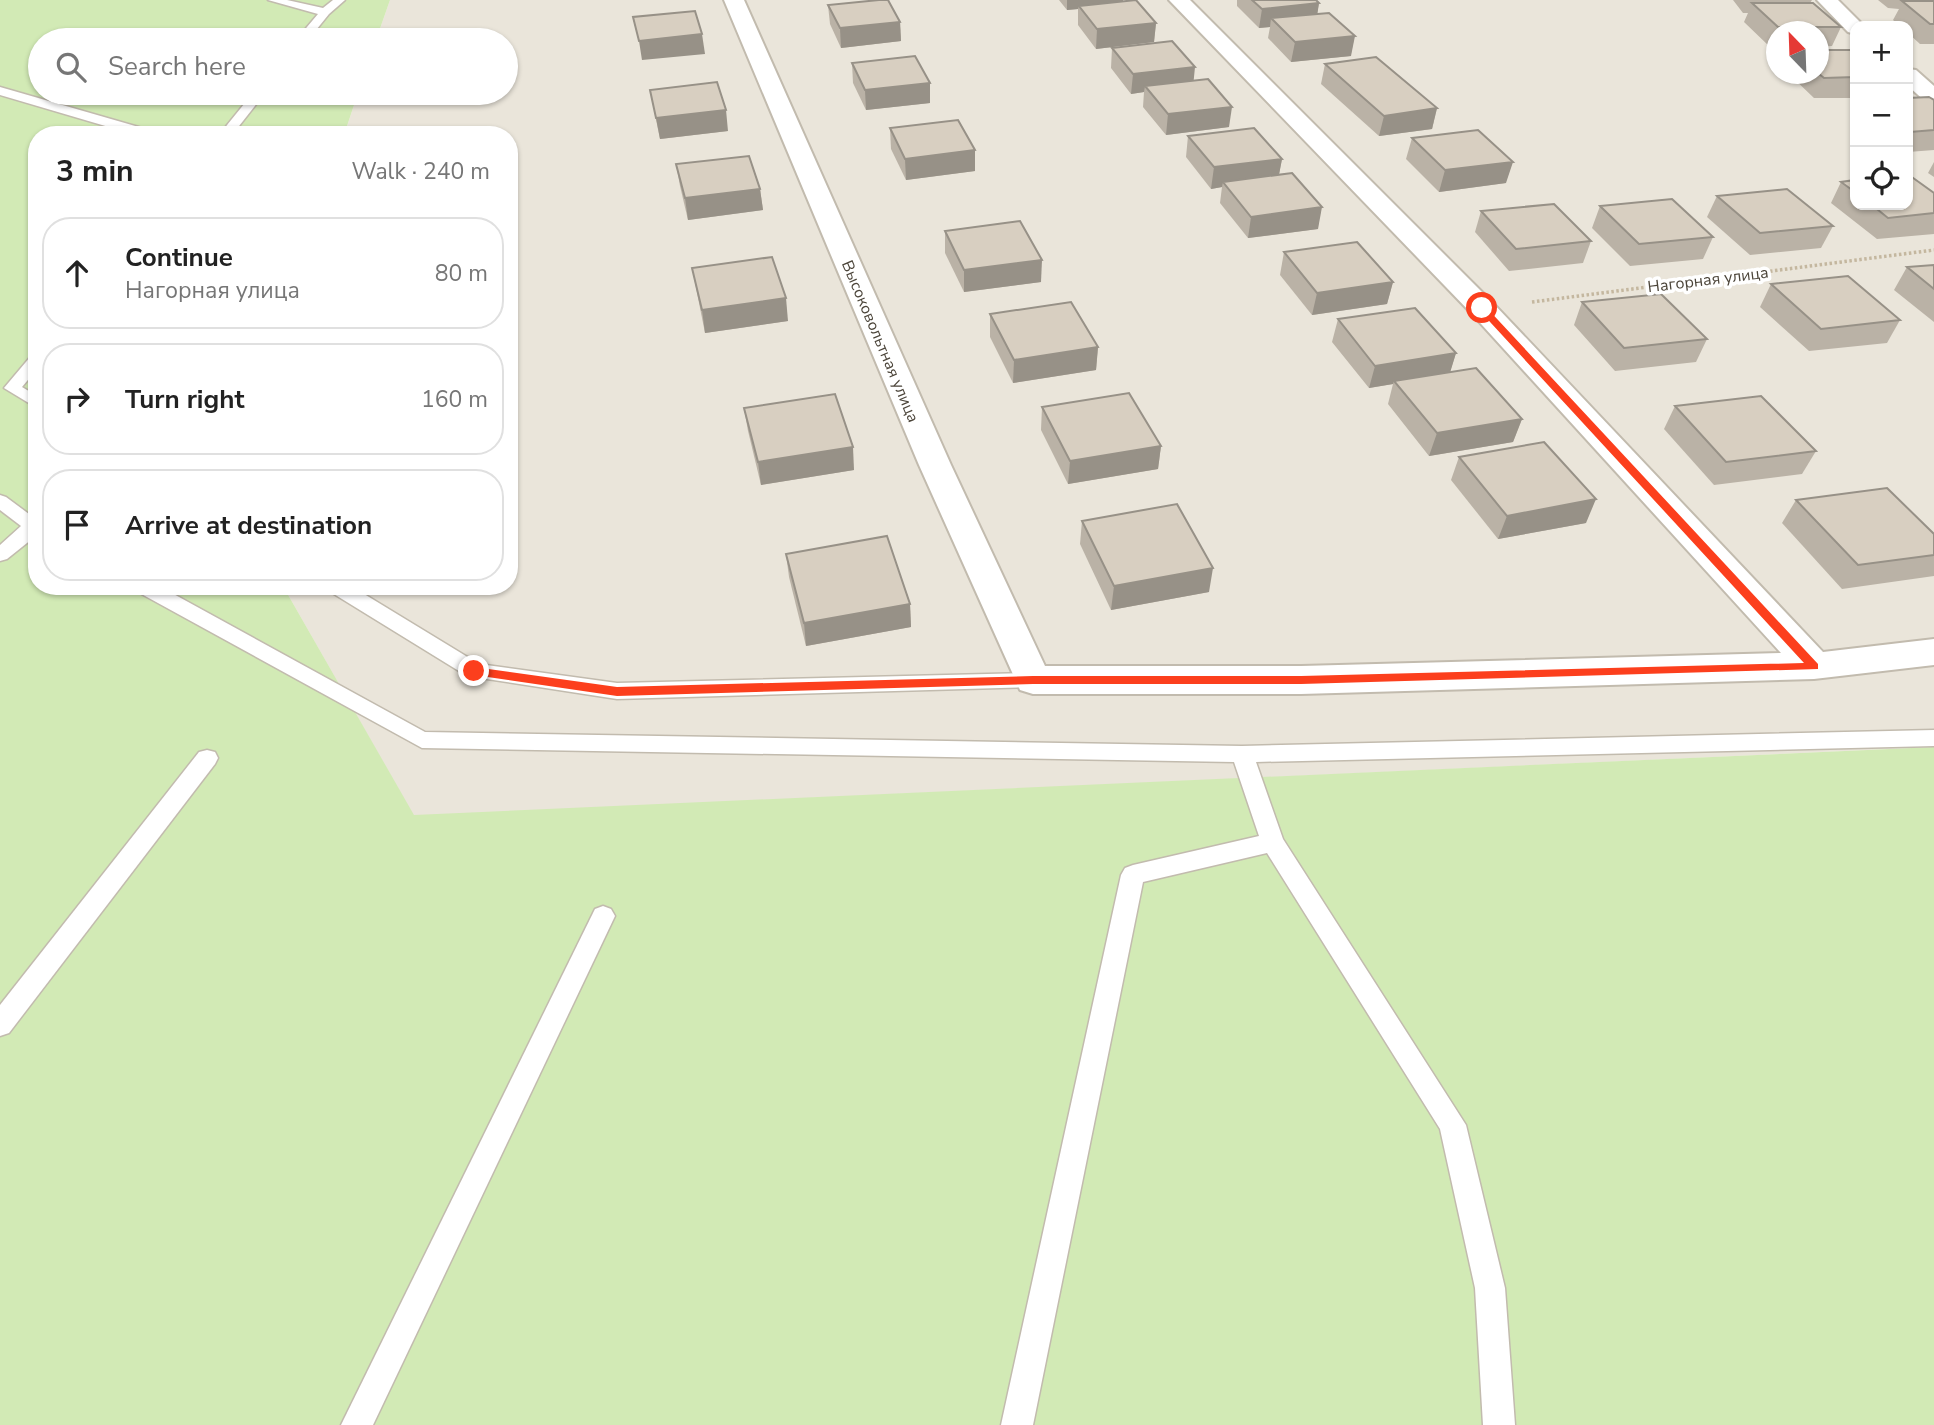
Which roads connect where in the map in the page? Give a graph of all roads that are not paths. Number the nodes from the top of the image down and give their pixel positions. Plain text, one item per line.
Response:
1 (272, 0) edge
2 (340, 0) edge
3 (733, 0) edge
4 (1179, 0) edge
5 (1827, 0) edge
6 (325, 12) junction
7 (1850, 23) edge
8 (312, 28) edge
9 (1913, 79) edge
10 (0, 91) edge
11 (1934, 97) edge
12 (28, 99) edge
13 (48, 105) edge
14 (249, 105) edge
15 (121, 126) edge
16 (232, 126) edge
17 (28, 369) edge
18 (28, 398) edge
19 (0, 501) edge
20 (28, 523) edge
21 (28, 533) edge
22 (0, 555) edge
23 (160, 595) edge
24 (351, 595) edge
25 (1934, 652) edge
26 (1814, 666) junction
27 (1033, 680) junction
28 (1934, 738) edge
29 (1242, 754) junction
30 (207, 758) dead end
31 (1273, 842) junction
32 (603, 916) dead end
33 (0, 1025) edge
34 (357, 1425) edge
35 (1017, 1425) edge
36 (1499, 1425) edge

1 - 6 lane
2 - 6 lane
3 - 27 street, Высоковольтная улица
4 - 26 street
5 - 7 street
6 - 8 lane
9 - 11 street
10 - 12 lane
13 - 15 lane
14 - 16 lane
17 - 18 lane
19 - 20 lane
21 - 22 lane
23 - 29 lane
24 - 27 lane
25 - 26 street
26 - 27 street
28 - 29 lane
29 - 31 lane
30 - 33 lane
31 - 35 lane
31 - 36 lane
32 - 34 lane

